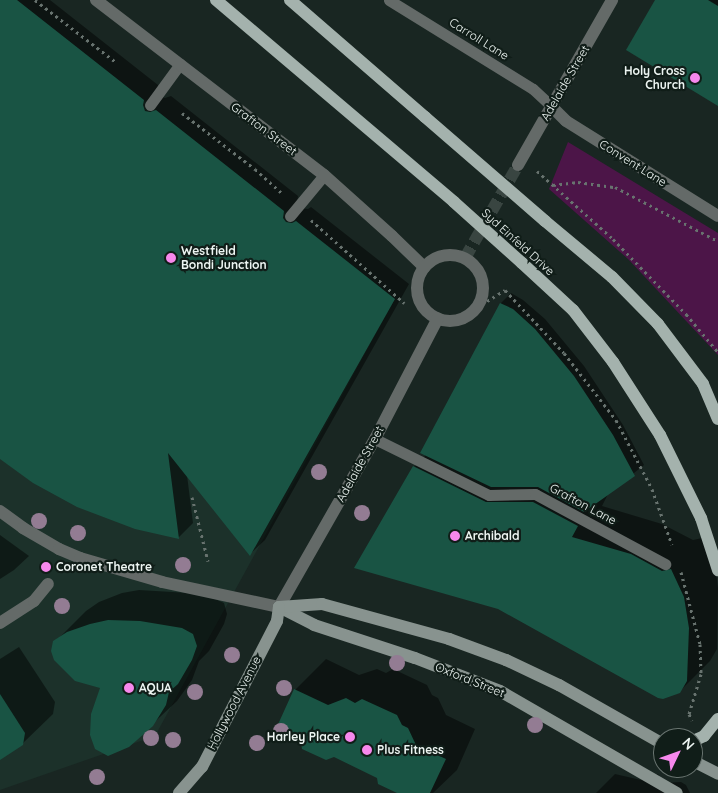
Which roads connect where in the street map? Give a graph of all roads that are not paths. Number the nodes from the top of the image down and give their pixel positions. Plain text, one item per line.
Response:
1 (96, 0) edge
2 (216, 0) edge
3 (290, 0) edge
4 (612, 0) edge
5 (391, 1) edge
6 (180, 64) junction
7 (150, 105) dead end
8 (551, 106) junction
9 (518, 166) tunnel mouth
10 (324, 175) junction
11 (290, 216) dead end
12 (718, 216) edge
13 (424, 268) junction
14 (438, 318) junction
15 (703, 384) junction
16 (718, 406) edge
17 (718, 419) edge
18 (375, 439) junction
19 (0, 511) edge
20 (666, 564) dead end
21 (718, 570) edge
22 (48, 584) dead end
23 (279, 607) junction
24 (0, 623) edge
25 (718, 719) edge
26 (703, 736) edge
27 (653, 738) edge
28 (703, 766) edge
29 (718, 774) edge
30 (179, 793) edge
31 (677, 793) edge

1 - 6 street, Grafton Street
2 - 21 main road, Syd Einfeld Drive, bridge
3 - 15 main road, bridge
4 - 8 street, Adelaide Street
5 - 8 lane, Carroll Lane
6 - 7 lane
6 - 10 street, Grafton Street
8 - 9 street, Adelaide Street
8 - 12 street, Convent Lane
10 - 11 lane
10 - 13 street, Grafton Street
13 - 14 street
13 - 14 street
14 - 18 street, Adelaide Street
15 - 16 main road
15 - 17 main road
18 - 20 lane, Grafton Lane
18 - 23 street, Adelaide Street
19 - 23 street, Oxford Street
22 - 24 street
23 - 27 street, Oxford Street
23 - 30 street, Hollywood Avenue
23 - 31 street, Oxford Street
25 - 26 main road
28 - 29 street

